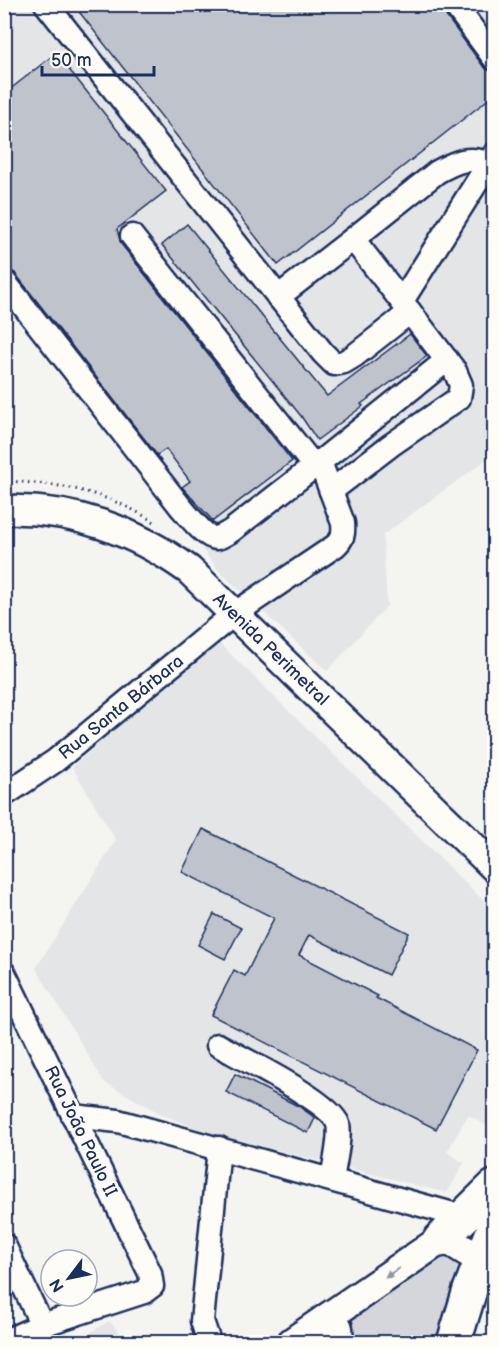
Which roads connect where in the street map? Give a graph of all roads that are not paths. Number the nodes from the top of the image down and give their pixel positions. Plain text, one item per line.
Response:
1 (46, 4) edge
2 (454, 4) edge
3 (495, 58) edge
4 (492, 159) edge
5 (132, 236) dead end
6 (353, 239) junction
7 (4, 281) edge
8 (278, 297) junction
9 (406, 306) junction
10 (447, 360) junction
11 (372, 419) junction
12 (391, 445) junction
13 (320, 462) junction
14 (331, 491) junction
15 (4, 510) edge
16 (234, 614) junction
17 (4, 795) edge
18 (495, 867) edge
19 (4, 973) edge
20 (218, 1045) dead end
21 (73, 1116) junction
22 (219, 1148) junction
23 (332, 1180) junction
24 (495, 1187) edge
25 (464, 1217) junction
26 (440, 1240) junction
27 (490, 1243) edge
28 (4, 1245) edge
29 (42, 1326) junction
30 (334, 1329) edge
31 (5, 1342) edge
32 (208, 1342) edge
33 (292, 1342) edge
34 (454, 1342) edge

1 - 8 street
2 - 3 street
4 - 6 street
4 - 9 street
5 - 13 street
6 - 8 street
6 - 9 street
7 - 13 street
8 - 9 street
9 - 10 street
10 - 11 street
10 - 12 street
11 - 12 street
11 - 13 street
12 - 14 street
13 - 14 street
14 - 16 street, Rua Santa Bárbara
15 - 16 main road, Avenida Perimetral
16 - 17 street, Rua Santa Bárbara
16 - 18 main road, Avenida Perimetral
19 - 21 street, Rua João Paulo II
20 - 23 street
21 - 22 street
21 - 29 street, Rua João Paulo II
22 - 23 street
22 - 32 street
23 - 25 street
24 - 25 highway
25 - 26 highway
26 - 27 main road
26 -> 30 main road
27 - 34 highway
28 - 29 street
29 - 31 street
30 - 33 main road

